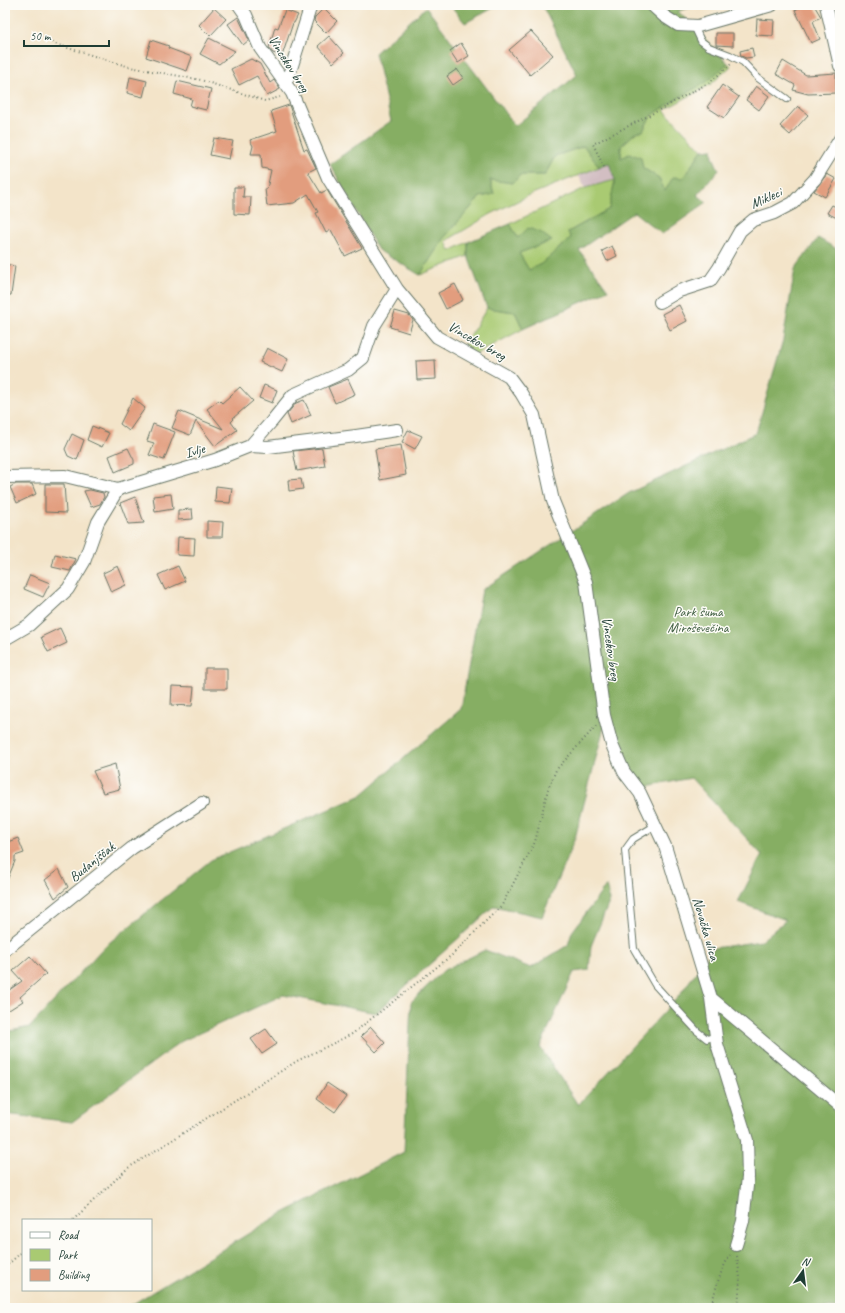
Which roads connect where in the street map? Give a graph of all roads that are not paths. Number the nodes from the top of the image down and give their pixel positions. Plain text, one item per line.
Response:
1 (239, 5) edge
2 (311, 5) edge
3 (652, 5) edge
4 (772, 5) edge
5 (826, 5) edge
6 (694, 26) junction
7 (840, 66) edge
8 (288, 88) junction
9 (788, 99) dead end
10 (840, 139) edge
11 (397, 289) junction
12 (660, 302) dead end
13 (397, 430) dead end
14 (250, 446) junction
15 (5, 477) edge
16 (118, 489) junction
17 (5, 627) edge
18 (19, 631) junction
19 (5, 639) edge
20 (604, 715) joint
21 (202, 804) dead end
22 (656, 825) junction
23 (5, 950) edge
24 (711, 998) junction
25 (716, 1036) junction
26 (840, 1106) edge
27 (736, 1245) road end

1 - 8 street, Vincekov breg
2 - 8 street
3 - 6 street
4 - 6 street
5 - 7 street
6 - 9 lane
8 - 11 street, Vincekov breg
10 - 12 street, Mikleci
11 - 14 street, Ivlje
11 - 20 street, Vincekov breg
13 - 14 street
14 - 16 street, Ivlje
15 - 16 street
16 - 18 street
17 - 18 street
18 - 19 street
20 - 22 street, Novačka ulica
21 - 23 street, Budanjščak
22 - 24 street, Novačka ulica
22 - 25 lane
24 - 25 street, Novačka ulica
24 - 26 street
25 - 27 street, Novačka ulica

